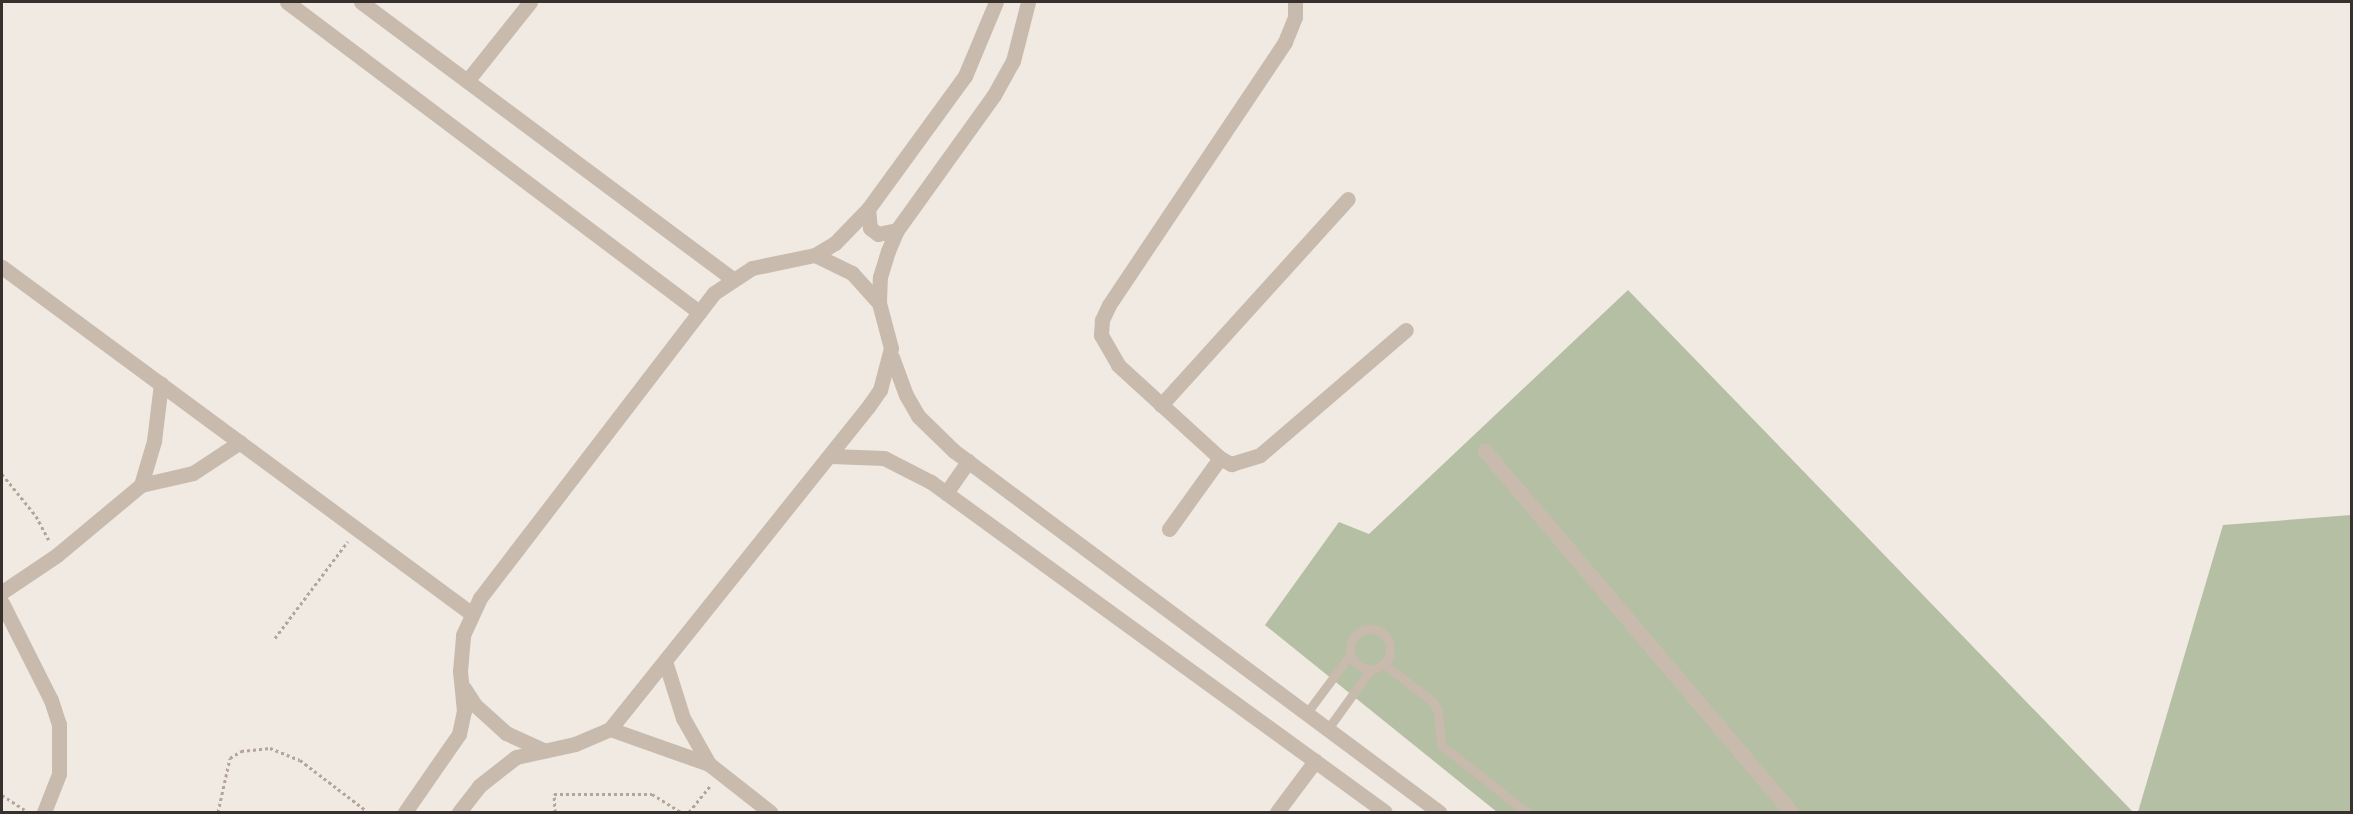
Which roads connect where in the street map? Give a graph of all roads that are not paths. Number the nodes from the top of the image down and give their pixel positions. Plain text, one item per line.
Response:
1 (286, 2) edge
2 (361, 2) edge
3 (530, 2) edge
4 (996, 2) edge
5 (1028, 2) edge
6 (1295, 2) edge
7 (467, 81) junction
8 (1348, 199) dead end
9 (868, 209) junction
10 (897, 230) junction
11 (814, 255) junction
12 (2, 267) edge
13 (733, 279) junction
14 (879, 303) junction
15 (699, 312) junction
16 (1406, 330) dead end
17 (891, 348) junction
18 (161, 383) junction
19 (1161, 405) junction
20 (240, 442) junction
21 (1485, 451) dead end
22 (831, 456) junction
23 (1220, 458) junction
24 (968, 461) junction
25 (141, 485) junction
26 (946, 493) junction
27 (1169, 529) dead end
28 (2, 592) edge
29 (2, 603) edge
30 (471, 615) junction
31 (1350, 655) junction
32 (665, 661) junction
33 (1384, 664) junction
34 (1371, 669) junction
35 (464, 688) junction
36 (1306, 714) junction
37 (610, 729) junction
38 (1327, 730) junction
39 (543, 750) junction
40 (1316, 761) junction
41 (715, 769) junction
42 (44, 813) edge
43 (405, 813) edge
44 (459, 813) edge
45 (770, 813) edge
46 (1277, 813) edge
47 (1385, 813) edge
48 (1438, 813) edge
49 (1526, 813) edge
50 (1791, 813) edge

1 - 15 street
2 - 7 street
3 - 7 street
4 - 9 street
5 - 10 street
6 - 19 street
7 - 13 street
8 - 19 street
9 - 10 street
9 - 11 street
10 - 14 street
11 - 13 street
11 - 14 street
12 - 18 street
13 - 15 street
14 - 17 street
15 - 30 street
16 - 23 street
17 - 22 street
17 - 24 street
18 - 20 street
18 - 25 street
19 - 23 street
20 - 25 street
20 - 30 street
21 - 50 street
22 - 26 street
22 - 32 street
23 - 27 street
24 - 26 street
24 - 36 street
25 - 28 street
26 - 40 street
29 - 42 street
30 - 35 street
31 - 33 lane
31 - 34 lane
31 - 36 lane
32 - 37 street
32 - 41 street
33 - 34 lane
33 - 49 lane
34 - 38 lane
35 - 39 street
35 - 43 street
36 - 38 street
37 - 39 street
37 - 41 street
38 - 48 street
39 - 44 street
40 - 46 street
40 - 47 street
41 - 45 street

